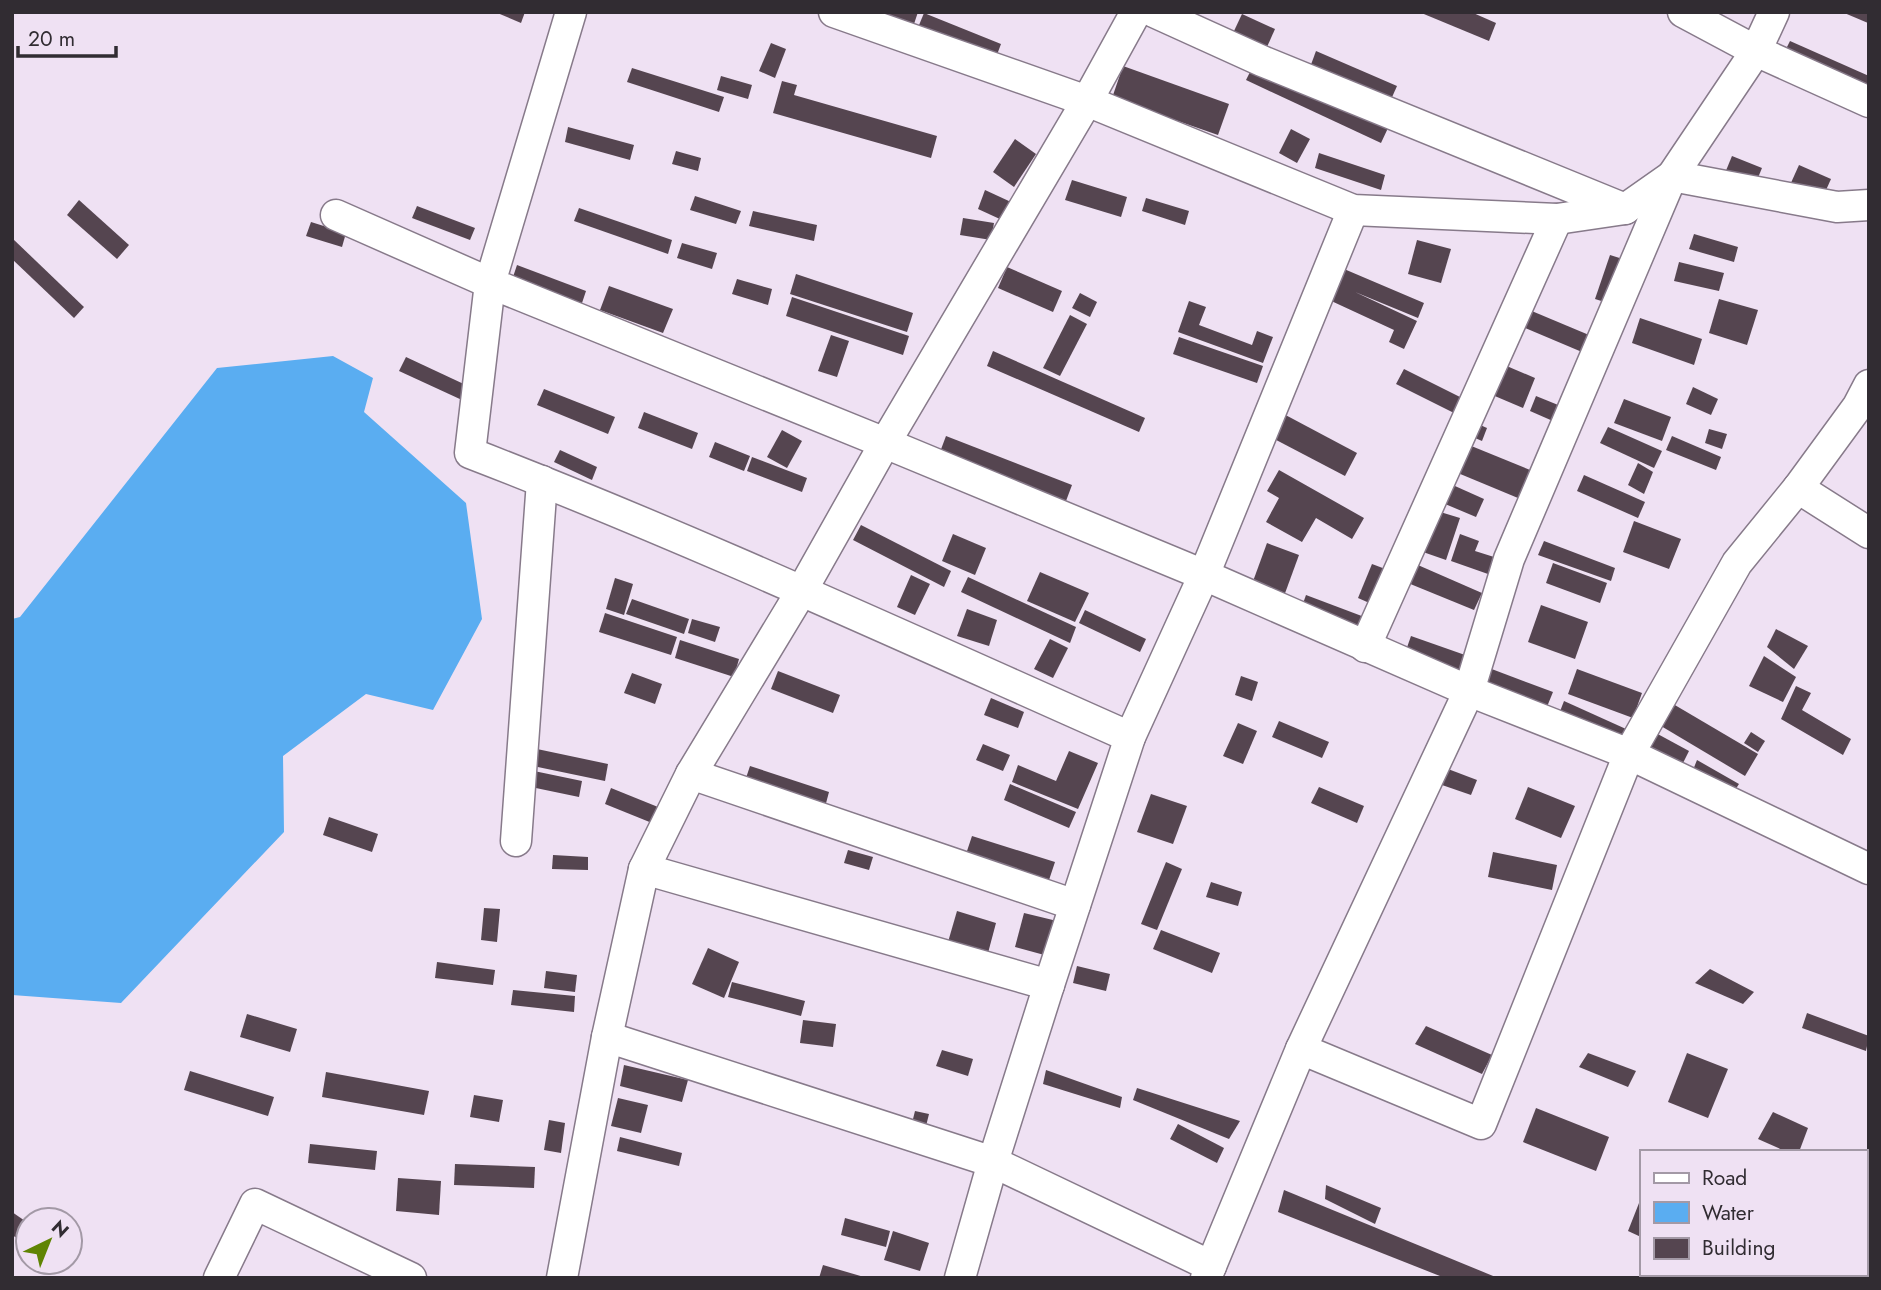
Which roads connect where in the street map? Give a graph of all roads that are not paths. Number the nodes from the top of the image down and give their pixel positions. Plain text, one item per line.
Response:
1 (572, 12) edge
2 (834, 12) edge
3 (1136, 12) edge
4 (1154, 12) edge
5 (1683, 12) edge
6 (1774, 12) edge
7 (1756, 51) junction
8 (1087, 101) junction
9 (1869, 102) edge
10 (1672, 176) junction
11 (1869, 205) edge
12 (1625, 209) junction
13 (1353, 210) junction
14 (336, 215) dead end
15 (1557, 219) junction
16 (490, 283) junction
17 (1865, 401) edge
18 (885, 443) junction
19 (542, 481) junction
20 (1798, 488) junction
21 (1869, 533) edge
22 (1204, 576) junction
23 (801, 592) junction
24 (1365, 647) junction
25 (1469, 691) junction
26 (1130, 737) junction
27 (1629, 754) junction
28 (691, 774) junction
29 (516, 841) dead end
30 (644, 869) junction
31 (1869, 869) edge
32 (1075, 905) junction
33 (1049, 985) junction
34 (607, 1037) junction
35 (1301, 1049) junction
36 (993, 1162) junction
37 (1209, 1272) edge
38 (219, 1278) edge
39 (411, 1278) edge
40 (562, 1278) edge
41 (960, 1278) edge

1 - 16 street
2 - 8 street
3 - 8 street
4 - 12 street
5 - 7 street
6 - 7 street
7 - 9 street
7 - 10 street
8 - 13 street
8 - 18 street
10 - 11 street
10 - 12 street
10 - 25 street
12 - 15 street
13 - 15 street
13 - 22 street
14 - 16 street
15 - 24 street
16 - 18 street
16 - 19 street
17 - 20 street
18 - 22 street
18 - 23 street
19 - 23 street
19 - 29 street
20 - 21 street
20 - 27 street
22 - 24 street
22 - 26 street
23 - 26 street
23 - 28 street
24 - 25 street
25 - 27 street
25 - 35 street
26 - 32 street
27 - 31 street
27 - 35 street
28 - 30 street
28 - 32 street
30 - 33 street
30 - 34 street
32 - 33 street
33 - 36 street
34 - 36 street
34 - 40 street
35 - 37 street
36 - 37 street
36 - 41 street
38 - 39 street

